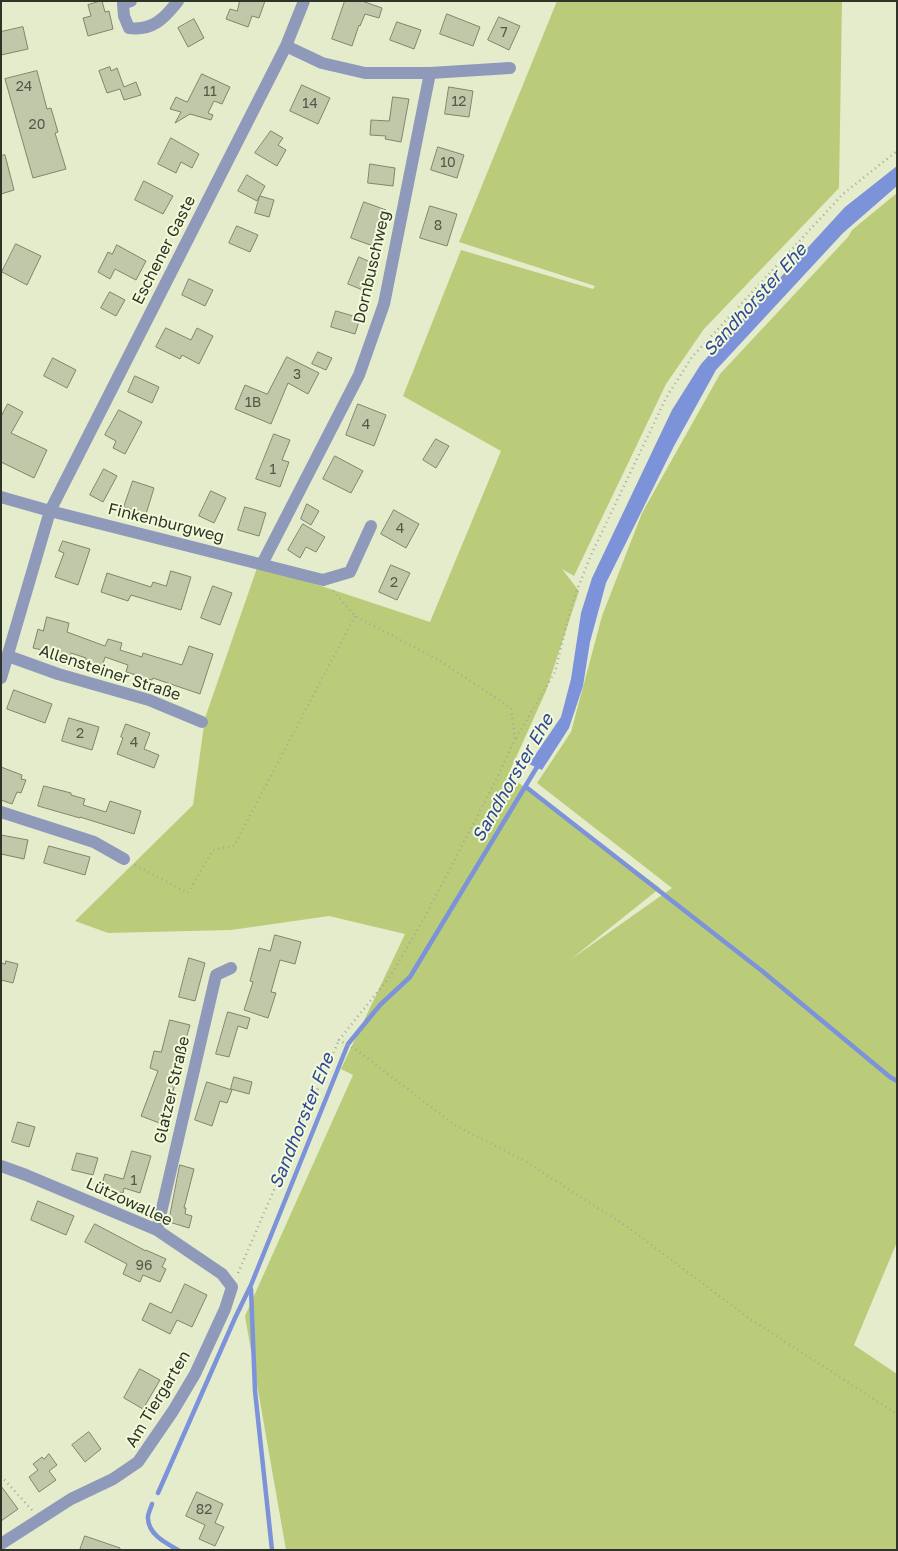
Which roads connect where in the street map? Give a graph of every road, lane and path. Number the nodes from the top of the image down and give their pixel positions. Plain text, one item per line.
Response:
1 (131, 1) edge
2 (304, 1) edge
3 (174, 2) edge
4 (286, 46) junction
5 (510, 68) dead end
6 (430, 74) junction
7 (897, 151) edge
8 (1, 497) edge
9 (50, 511) junction
10 (371, 526) dead end
11 (262, 564) junction
12 (323, 580) junction
13 (355, 616) junction
14 (8, 656) junction
15 (1, 678) edge
16 (202, 722) dead end
17 (515, 739) junction
18 (1, 812) edge
19 (124, 859) joint
20 (231, 968) dead end
21 (340, 1041) junction
22 (1, 1166) edge
23 (157, 1230) junction
24 (232, 1287) junction
25 (897, 1414) edge
26 (1, 1476) edge
27 (39, 1519) junction
28 (1, 1544) edge

1 - 3 street
2 - 4 street, Eschener Gaste
4 - 6 street
4 - 9 street, Eschener Gaste
5 - 6 street
6 - 11 street, Dornbuschweg
7 - 17 path
8 - 9 street, Finkenburgweg
9 - 11 street, Finkenburgweg
9 - 14 street, Eschener Gaste
10 - 12 street
11 - 12 street, Finkenburgweg
12 - 13 path
13 - 17 path
13 - 19 path
14 - 15 street, Eschener Gaste
14 - 16 street, Allensteiner Straße
17 - 21 path
18 - 19 street
20 - 23 street, Glatzer Straße
21 - 24 path
21 - 25 path
22 - 23 street, Lützowallee
23 - 24 street, Lützowallee
24 - 27 street, Am Tiergarten
26 - 27 path
27 - 28 street, Am Tiergarten

